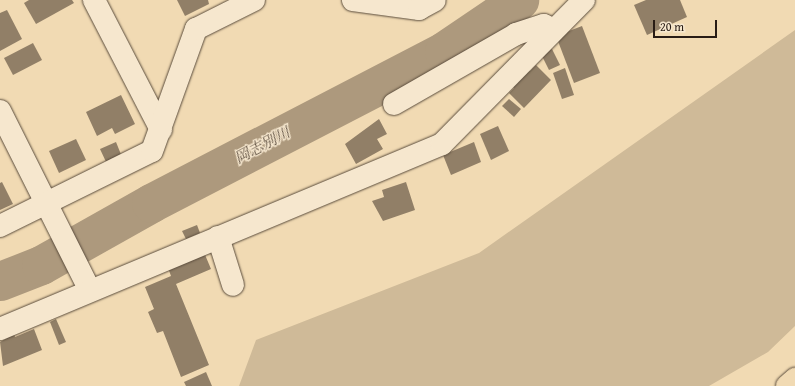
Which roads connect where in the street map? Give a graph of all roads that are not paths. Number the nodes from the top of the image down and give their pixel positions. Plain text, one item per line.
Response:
1 (94, 0) edge
2 (353, 0) edge
3 (435, 0) edge
4 (584, 0) edge
5 (249, 1) edge
6 (394, 3) edge
7 (552, 29) junction
8 (394, 104) dead end
9 (0, 111) edge
10 (161, 130) junction
11 (44, 202) junction
12 (0, 226) edge
13 (218, 237) junction
14 (85, 280) junction
15 (232, 285) dead end
16 (0, 329) edge
17 (795, 379) edge
18 (787, 386) edge

1 - 10 street
2 - 6 street
3 - 6 street
4 - 7 street
5 - 10 street
7 - 8 street
7 - 13 street
9 - 11 street
10 - 11 street
11 - 12 street
11 - 14 street
13 - 14 street
13 - 15 street
14 - 16 street
17 - 18 main road

